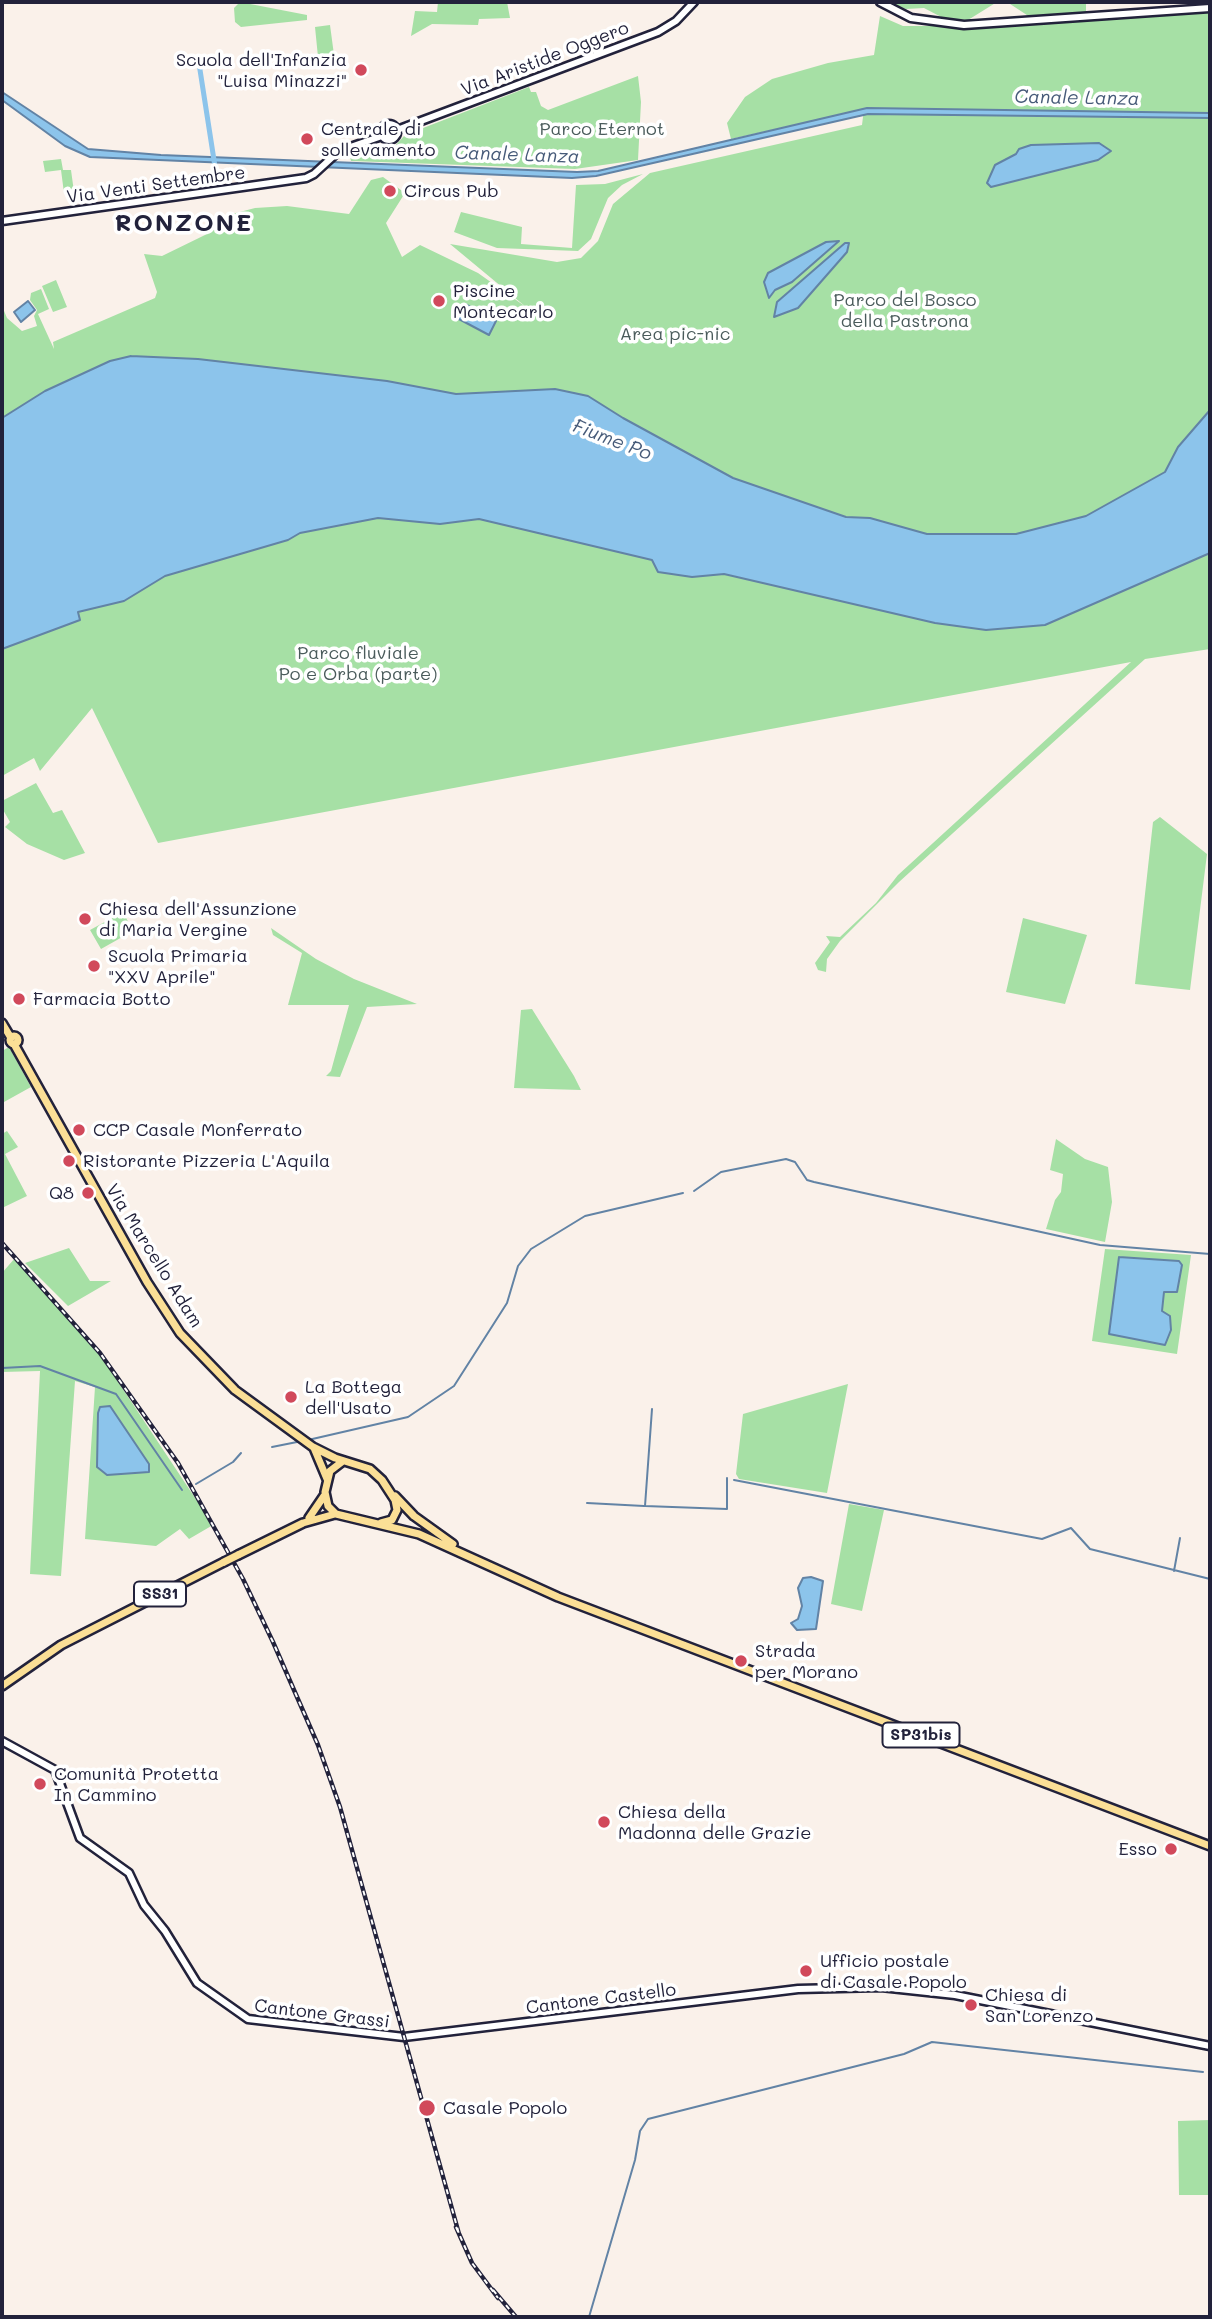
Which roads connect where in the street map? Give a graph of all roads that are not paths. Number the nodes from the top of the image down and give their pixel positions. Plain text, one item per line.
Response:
1 (694, 2) edge
2 (880, 2) edge
3 (1210, 8) edge
4 (397, 130) junction
5 (382, 136) junction
6 (317, 172) joint
7 (2, 221) edge
8 (2, 1023) edge
9 (312, 1446) junction
10 (343, 1461) junction
11 (327, 1480) junction
12 (325, 1492) junction
13 (392, 1494) junction
14 (336, 1514) junction
15 (303, 1523) junction
16 (380, 1524) junction
17 (465, 1553) junction
18 (2, 1686) edge
19 (2, 1741) edge
20 (1210, 1846) edge
21 (401, 2037) joint
22 (1210, 2046) edge

1 - 4 street, Via Aristide Oggero
2 - 3 street
4 - 5 street, Via Aristide Oggero
4 - 5 street, Via Aristide Oggero
5 - 6 street, Via Aristide Oggero
6 - 7 street, Via Venti Settembre
8 - 9 main road, Via Marcello Adam
9 - 10 main road, Via Marcello Adam
9 - 11 main road
10 - 11 main road
10 - 13 main road
11 - 12 main road
12 - 14 main road
12 - 15 main road, SS31
13 - 16 main road
13 - 17 main road, SP31bis
14 - 15 main road, SS31
14 - 16 main road
15 - 18 main road, SS31, bridge
16 - 17 main road, SP31bis
17 - 20 main road, SP31bis
19 - 21 street, Cantone Grassi
21 - 22 street, Cantone Castello

